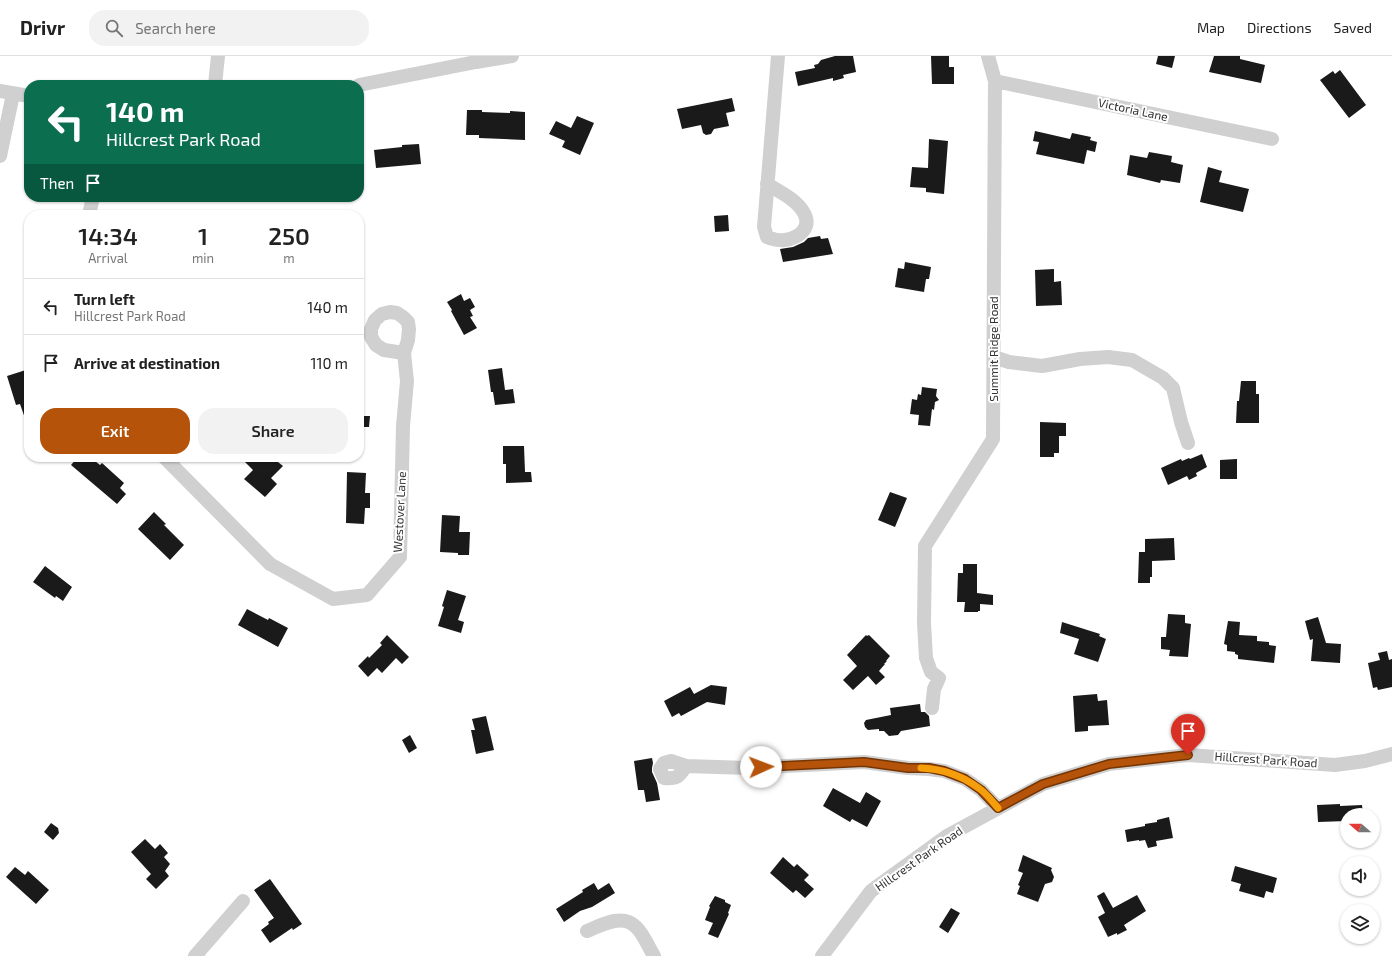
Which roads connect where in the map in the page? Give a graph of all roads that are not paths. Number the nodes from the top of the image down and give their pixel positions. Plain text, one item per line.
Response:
1 (218, 56) edge
2 (512, 56) edge
3 (778, 56) edge
4 (988, 56) edge
5 (216, 80) edge
6 (995, 81) junction
7 (364, 84) edge
8 (7, 93) edge
9 (24, 95) edge
10 (1272, 139) dead end
11 (0, 156) edge
12 (767, 184) dead end
13 (404, 353) dead end
14 (994, 357) junction
15 (1188, 443) dead end
16 (169, 462) edge
17 (932, 708) dead end
18 (1392, 754) edge
19 (686, 766) dead end
20 (998, 808) junction
21 (243, 901) dead end
22 (587, 932) dead end
23 (195, 956) edge
24 (654, 956) edge
25 (822, 956) edge

1 - 5 street
2 - 7 street
3 - 12 street
4 - 6 street, Summit Ridge Road
6 - 10 street, Victoria Lane
6 - 14 street, Summit Ridge Road
8 - 9 street
8 - 11 street
13 - 16 street, Westover Lane
14 - 15 street
14 - 17 street, Summit Ridge Road
18 - 20 street, Hillcrest Park Road
19 - 20 street
20 - 25 street, Hillcrest Park Road
21 - 23 street
22 - 24 street

